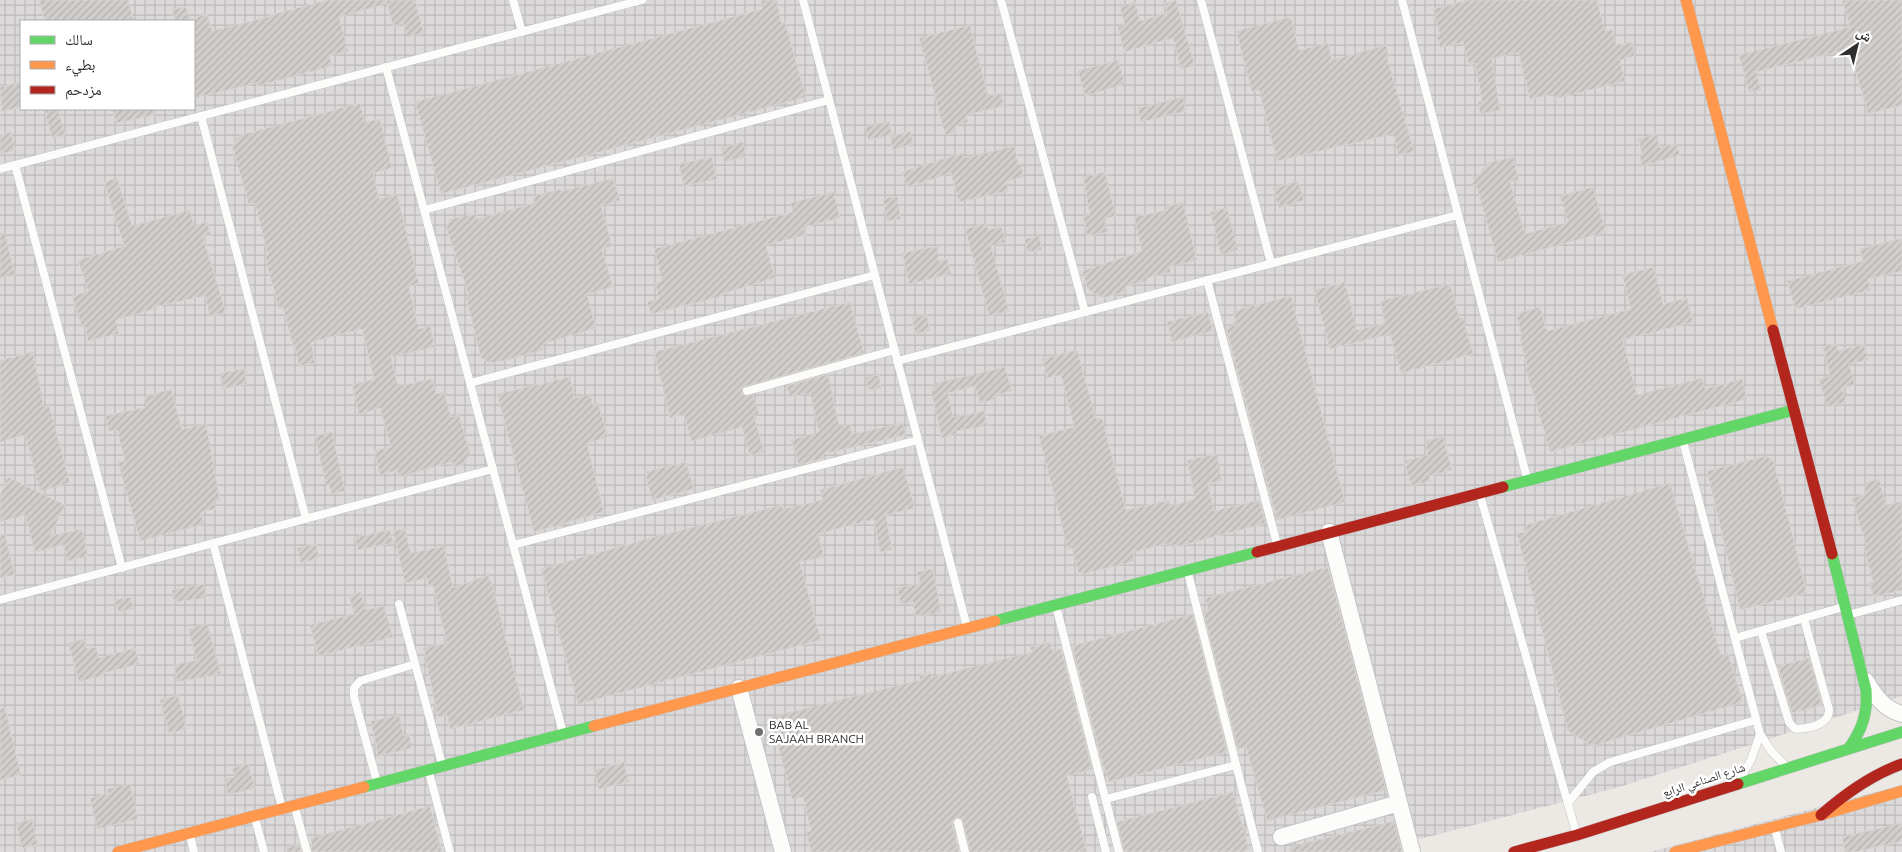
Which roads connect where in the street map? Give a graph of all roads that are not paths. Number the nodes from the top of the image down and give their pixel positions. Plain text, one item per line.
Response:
1 (513, 0) edge
2 (642, 0) edge
3 (803, 0) edge
4 (1001, 0) edge
5 (1201, 0) edge
6 (1402, 0) edge
7 (1686, 0) edge
8 (522, 32) junction
9 (386, 67) junction
10 (829, 100) junction
11 (201, 116) junction
12 (15, 165) junction
13 (0, 169) edge
14 (424, 210) junction
15 (1458, 215) junction
16 (1272, 263) junction
17 (875, 275) junction
18 (1207, 280) junction
19 (1085, 312) junction
20 (895, 350) junction
21 (897, 360) junction
22 (470, 382) junction
23 (747, 391) dead end
24 (1794, 410) junction
25 (1682, 439) junction
26 (918, 440) junction
27 (493, 469) junction
28 (1528, 480) junction
29 (1480, 493) junction
30 (306, 519) junction
31 (1329, 532) junction
32 (213, 544) junction
33 (513, 544) junction
34 (1277, 546) junction
35 (122, 568) junction
36 (1187, 570) junction
37 (0, 600) edge
38 (1902, 602) edge
39 (399, 604) dead end
40 (1056, 604) junction
41 (1847, 611) junction
42 (1804, 619) junction
43 (967, 628) junction
44 (1761, 630) junction
45 (1735, 638) junction
46 (415, 664) junction
47 (1865, 681) junction
48 (739, 688) junction
49 (1902, 714) edge
50 (1756, 720) junction
51 (1902, 732) edge
52 (1760, 734) junction
53 (563, 735) junction
54 (1849, 748) junction
55 (1902, 764) edge
56 (1236, 765) junction
57 (443, 766) junction
58 (1788, 767) junction
59 (429, 770) junction
60 (1737, 783) junction
61 (377, 784) junction
62 (1902, 791) edge
63 (1092, 797) dead end
64 (1106, 799) junction
65 (1568, 802) junction
66 (1399, 803) junction
67 (294, 806) junction
68 (282, 809) junction
69 (1822, 815) junction
70 (255, 816) junction
71 (958, 823) dead end
72 (1774, 827) junction
73 (189, 833) junction
74 (1577, 835) junction
75 (1281, 837) dead end
76 (118, 852) edge
77 (194, 852) edge
78 (264, 852) edge
79 (307, 852) edge
80 (450, 852) edge
81 (783, 852) edge
82 (965, 852) edge
83 (1106, 852) edge
84 (1119, 852) edge
85 (1258, 852) edge
86 (1412, 852) edge
87 (1514, 852) edge
88 (1675, 852) edge
89 (1781, 852) edge

1 - 8 lane
2 - 8 lane
3 - 10 lane
4 - 19 lane
5 - 16 lane
6 - 15 lane
7 - 24 street
8 - 9 lane
9 - 11 lane
9 - 14 lane
10 - 14 lane
10 - 17 lane
11 - 12 lane
11 - 30 lane
12 - 13 lane
12 - 35 lane
14 - 22 lane
15 - 16 lane
15 - 28 lane
16 - 18 lane
17 - 20 lane
17 - 22 lane
18 - 19 lane
18 - 34 lane
19 - 21 lane
20 - 21 lane
20 - 23 lane
21 - 26 lane
22 - 27 lane
24 - 25 street
24 - 41 street
25 - 28 street
25 - 45 lane
26 - 33 lane
26 - 43 lane
27 - 30 lane
27 - 33 lane
28 - 29 street
29 - 31 street
29 - 65 lane
30 - 32 lane
31 - 34 street
31 - 66 street
32 - 35 lane
32 - 68 lane
33 - 53 lane
34 - 36 street
35 - 37 lane
36 - 40 street
36 - 56 lane
38 - 41 lane
39 - 46 lane
40 - 43 street
40 - 64 lane
41 - 42 lane
41 - 47 street
42 - 44 lane
42 - 44 lane
43 - 48 street
44 - 45 lane
45 - 50 lane
46 - 57 lane
46 - 61 lane
47 - 49 street
47 - 54 street
48 - 53 street
48 - 81 street
50 - 52 lane
50 - 65 lane
51 - 54 street, شارع الصناعي الرابع
52 - 58 lane
52 - 60 lane
53 - 57 street
54 - 58 street, شارع الصناعي الرابع
55 - 69 street
56 - 64 lane
56 - 85 lane
57 - 59 street
58 - 60 street, شارع الصناعي الرابع
59 - 61 street
59 - 80 lane
60 - 74 street, شارع الصناعي الرابع
61 - 67 street
62 - 69 street
63 - 83 lane
64 - 84 lane
65 - 74 lane
66 - 75 street
66 - 86 street
67 - 68 street
67 - 79 lane
68 - 70 street
69 - 72 street
70 - 73 street
70 - 78 lane
71 - 82 lane
72 - 88 street
72 - 89 lane
73 - 76 street
73 - 77 lane
74 - 87 street, شارع الصناعي الرابع

